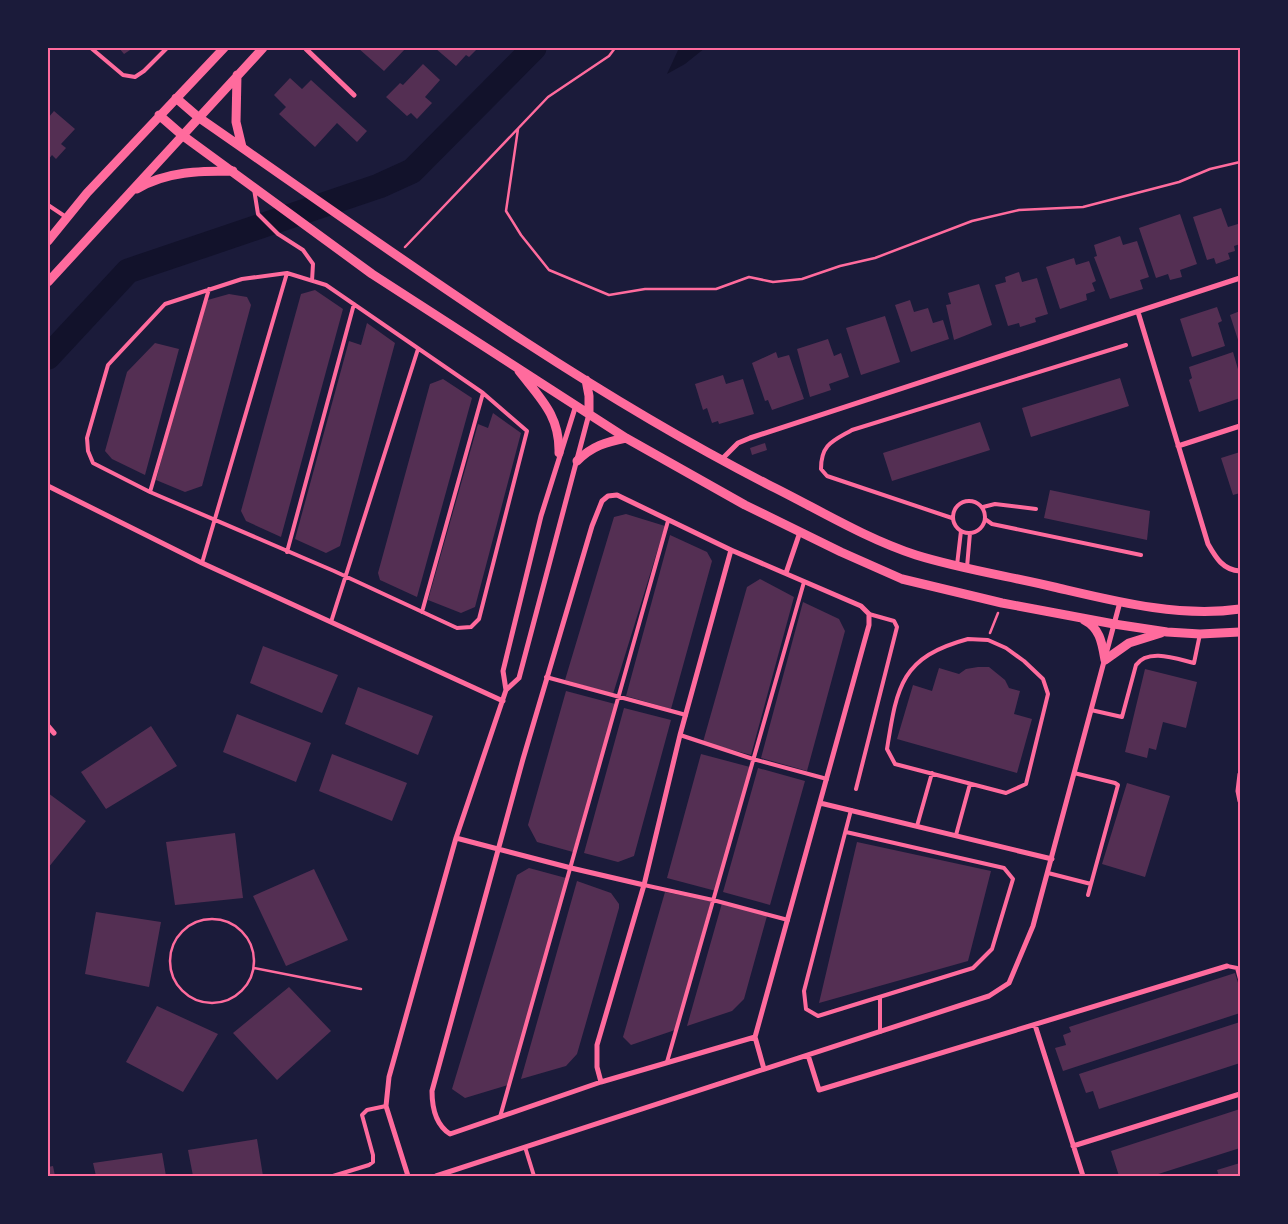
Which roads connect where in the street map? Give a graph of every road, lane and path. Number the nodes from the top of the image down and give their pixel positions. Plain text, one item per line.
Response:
1 (91, 48) edge
2 (167, 48) edge
3 (224, 48) edge
4 (263, 48) edge
5 (307, 48) edge
6 (615, 48) edge
7 (237, 75) junction
8 (354, 95) dead end
9 (176, 98) junction
10 (159, 115) junction
11 (198, 117) junction
12 (518, 128) junction
13 (182, 135) junction
14 (242, 147) junction
15 (1240, 162) edge
16 (234, 171) junction
17 (253, 185) junction
18 (125, 197) junction
19 (48, 205) edge
20 (66, 217) junction
21 (48, 241) edge
22 (398, 257) junction
23 (287, 274) junction
24 (1240, 278) edge
25 (312, 281) junction
26 (48, 282) edge
27 (209, 289) junction
28 (354, 304) junction
29 (1138, 312) junction
30 (1126, 345) dead end
31 (418, 349) junction
32 (514, 365) junction
33 (586, 380) junction
34 (484, 392) junction
35 (605, 392) junction
36 (589, 396) junction
37 (576, 404) junction
38 (589, 413) junction
39 (1240, 426) edge
40 (626, 438) junction
41 (1178, 446) junction
42 (560, 453) junction
43 (721, 460) junction
44 (577, 461) junction
45 (48, 486) edge
46 (150, 492) junction
47 (983, 508) junction
48 (1036, 509) dead end
49 (952, 518) junction
50 (217, 519) junction
51 (985, 519) junction
52 (668, 521) junction
53 (961, 531) junction
54 (800, 532) junction
55 (970, 533) junction
56 (730, 550) junction
57 (287, 552) junction
58 (1140, 555) dead end
59 (202, 562) junction
60 (957, 565) junction
61 (967, 567) junction
62 (1240, 571) edge
63 (786, 573) junction
64 (347, 578) junction
65 (804, 582) junction
66 (1120, 602) junction
67 (1002, 603) junction
68 (1240, 609) edge
69 (422, 612) junction
70 (869, 614) junction
71 (1077, 617) junction
72 (331, 622) junction
73 (1114, 624) junction
74 (1167, 632) junction
75 (1240, 632) edge
76 (1200, 634) junction
77 (988, 640) junction
78 (1104, 660) junction
79 (546, 677) junction
80 (506, 690) junction
81 (619, 697) junction
82 (503, 701) junction
83 (1091, 710) junction
84 (686, 715) junction
85 (48, 726) edge
86 (54, 733) dead end
87 (680, 735) junction
88 (753, 759) junction
89 (1074, 773) junction
90 (932, 774) junction
91 (1240, 774) edge
92 (827, 779) junction
93 (970, 784) junction
94 (856, 789) dead end
95 (1240, 801) edge
96 (820, 803) junction
97 (851, 810) junction
98 (917, 826) junction
99 (846, 832) junction
100 (956, 835) junction
101 (456, 838) junction
102 (499, 849) junction
103 (1052, 859) junction
104 (571, 868) junction
105 (1048, 873) junction
106 (1091, 884) junction
107 (644, 885) junction
108 (1088, 894) dead end
109 (713, 900) junction
110 (788, 920) junction
111 (1228, 966) joint
112 (254, 968) junction
113 (1240, 979) edge
114 (361, 989) dead end
115 (880, 998) junction
116 (1035, 1026) junction
117 (880, 1032) junction
118 (755, 1037) junction
119 (808, 1055) junction
120 (668, 1062) junction
121 (764, 1069) junction
122 (601, 1082) junction
123 (1240, 1094) edge
124 (386, 1106) junction
125 (500, 1117) junction
126 (1073, 1146) junction
127 (525, 1147) junction
128 (333, 1176) edge
129 (408, 1176) edge
130 (436, 1176) edge
131 (534, 1176) edge
132 (1083, 1176) edge

1 - 2 lane
3 - 9 street
4 - 7 street
5 - 8 street
6 - 12 path
7 - 11 street
7 - 14 street
9 - 10 street
9 - 11 street
10 - 13 street
10 - 20 street
11 - 13 street
11 - 14 street
12 - 15 path
12 - 22 path
13 - 16 street
13 - 18 street
14 - 22 street
16 - 17 street
16 - 18 street
17 - 25 lane
17 - 32 street
18 - 26 street
19 - 20 lane
20 - 21 street
22 - 33 street
23 - 25 lane
23 - 27 lane
23 - 50 lane
24 - 29 street
25 - 28 lane
27 - 46 lane
27 - 46 lane
28 - 31 lane
28 - 57 lane
29 - 41 street
29 - 43 street
30 - 49 lane
31 - 34 lane
31 - 64 lane
32 - 37 street
32 - 42 street
33 - 35 street
33 - 36 street
34 - 69 lane
34 - 69 lane
35 - 36 street
35 - 43 street
36 - 37 street
36 - 38 street
37 - 38 street
37 - 42 street
38 - 40 street
38 - 44 street
39 - 41 street
40 - 44 street
40 - 54 street
41 - 62 street
42 - 80 street
43 - 60 street
44 - 80 street
45 - 59 street
46 - 50 lane
47 - 48 lane
47 - 49 lane
47 - 51 lane
49 - 53 lane
50 - 57 lane
50 - 59 lane
51 - 55 lane
51 - 58 lane
52 - 56 street
52 - 79 street
52 - 81 lane
53 - 55 lane
53 - 60 lane
54 - 63 street
54 - 67 street
55 - 61 lane
56 - 63 street
56 - 84 street
57 - 64 lane
59 - 72 street
60 - 61 street
61 - 66 street
63 - 65 street
64 - 69 lane
64 - 72 lane
65 - 70 street
65 - 88 lane
66 - 68 street
66 - 73 street
67 - 71 street
67 - 77 path
70 - 92 street
70 - 94 lane
71 - 73 street
71 - 78 street
72 - 82 street
73 - 74 street
73 - 78 street
74 - 76 street
74 - 78 street
75 - 76 street
76 - 83 lane
77 - 90 lane
77 - 93 lane
78 - 83 street
79 - 81 lane
79 - 102 street
80 - 82 street
81 - 84 lane
81 - 104 lane
82 - 101 street
83 - 89 street
84 - 87 street
85 - 86 street
87 - 88 lane
87 - 107 street
88 - 92 lane
88 - 109 lane
89 - 103 street
89 - 106 lane
90 - 93 lane
90 - 98 lane
91 - 95 street
92 - 96 street
93 - 100 lane
96 - 97 street
96 - 110 street
97 - 98 street
97 - 99 lane
98 - 100 street
99 - 115 lane
99 - 115 lane
100 - 103 street
101 - 102 street
101 - 124 street
102 - 104 street
102 - 125 street
103 - 105 street
104 - 107 street
104 - 125 lane
105 - 106 lane
105 - 117 street
106 - 108 lane
107 - 109 lane
107 - 122 street
109 - 110 lane
109 - 120 lane
110 - 118 street
111 - 113 lane
111 - 116 street
112 - 112 path
112 - 114 path
115 - 117 lane
116 - 119 street
116 - 126 street
117 - 119 street
118 - 120 street
118 - 121 street
119 - 121 street
120 - 122 street
121 - 127 street
122 - 125 street
123 - 126 street
124 - 128 lane
124 - 129 street
126 - 132 street
127 - 130 street
127 - 131 lane

